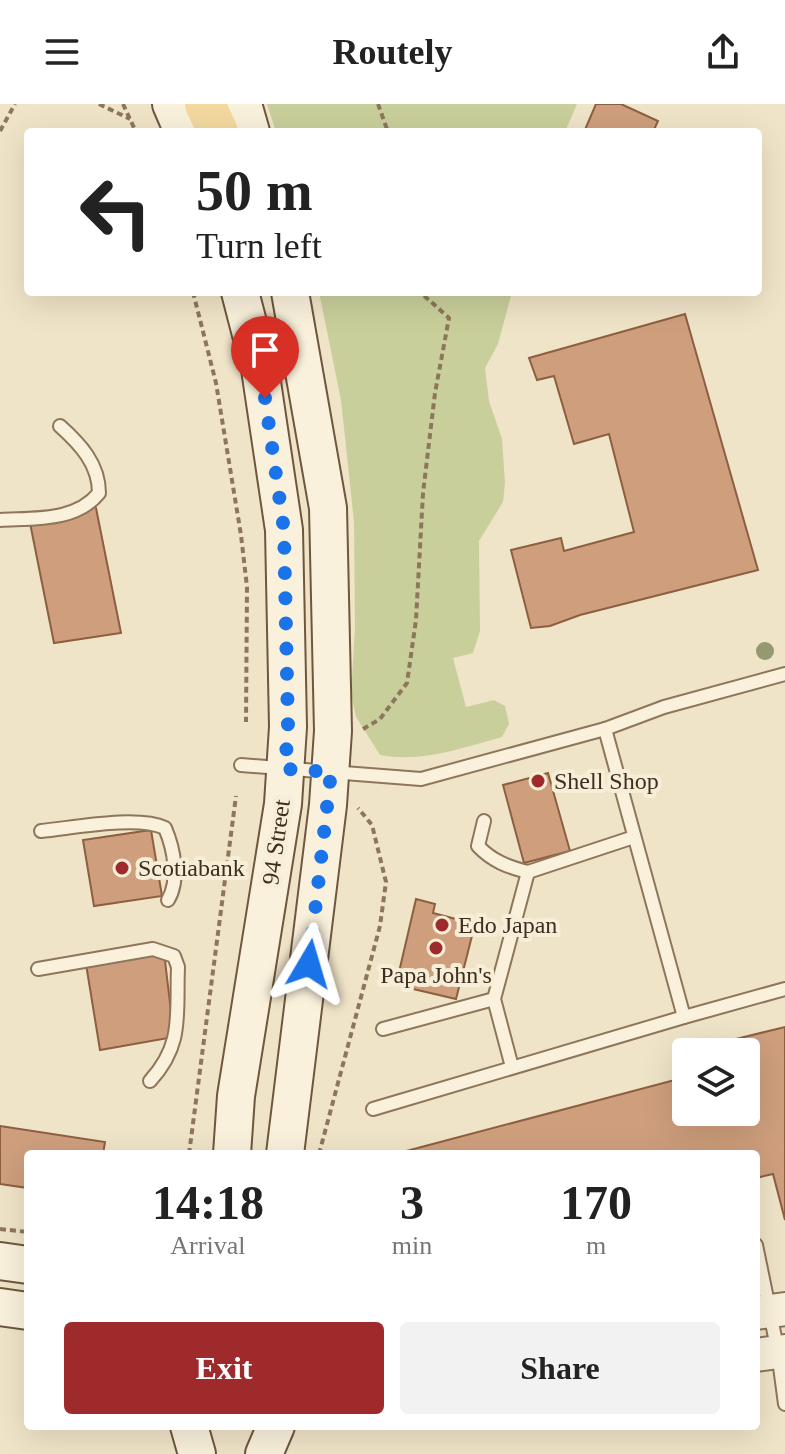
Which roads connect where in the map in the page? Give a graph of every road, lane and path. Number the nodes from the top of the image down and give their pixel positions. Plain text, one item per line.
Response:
1 (16, 104) edge
2 (99, 104) edge
3 (123, 104) edge
4 (171, 104) edge
5 (205, 104) edge
6 (243, 104) edge
7 (378, 104) edge
8 (130, 119) junction
9 (134, 128) edge
10 (181, 128) edge
11 (216, 128) edge
12 (250, 128) edge
13 (387, 128) edge
14 (0, 131) edge
15 (194, 296) edge
16 (241, 296) edge
17 (291, 296) edge
18 (424, 296) edge
19 (60, 426) dead end
20 (0, 520) edge
21 (785, 674) edge
22 (246, 722) dead end
23 (605, 729) junction
24 (358, 732) dead end
25 (241, 765) dead end
26 (285, 769) junction
27 (331, 772) junction
28 (236, 796) dead end
29 (352, 801) dead end
30 (484, 821) dead end
31 (41, 831) dead end
32 (634, 837) junction
33 (528, 872) junction
34 (168, 900) dead end
35 (38, 969) dead end
36 (785, 989) edge
37 (494, 999) junction
38 (684, 1017) junction
39 (383, 1029) dead end
40 (512, 1067) junction
41 (150, 1081) dead end
42 (236, 1096) junction
43 (373, 1109) dead end
44 (190, 1150) edge
45 (220, 1150) edge
46 (232, 1150) edge
47 (285, 1150) edge
48 (320, 1150) edge
49 (0, 1229) edge
50 (24, 1232) edge
51 (0, 1261) edge
52 (24, 1264) edge
53 (760, 1264) edge
54 (770, 1311) edge
55 (773, 1353) edge
56 (785, 1404) edge
57 (190, 1430) edge
58 (201, 1430) edge
59 (251, 1430) edge
60 (274, 1430) edge
61 (197, 1454) edge
62 (248, 1454) edge
63 (264, 1454) edge

1 - 14 path
2 - 8 path
3 - 8 path
4 - 10 main road
5 - 11 main road
6 - 12 main road
7 - 13 path
8 - 9 path
15 - 22 path
16 - 26 main road, 94 Street
17 - 27 main road, 94 Street
18 - 24 path
19 - 20 lane
21 - 23 lane
23 - 27 lane
23 - 32 lane
25 - 26 lane
26 - 27 lane
26 - 42 main road, 94 Street
27 - 47 main road, 94 Street
28 - 44 path
29 - 48 path
30 - 33 lane
31 - 34 lane
32 - 33 lane
32 - 38 lane
33 - 37 lane
35 - 41 lane
36 - 38 lane
37 - 39 lane
37 - 40 lane
38 - 40 lane
40 - 43 lane
42 - 45 main road
42 - 46 main road, 94 Street
49 - 50 path
51 - 52 main road
53 - 54 lane
54 - 55 lane
55 - 56 lane
57 - 61 main road
58 - 61 main road
59 - 62 main road
60 - 63 main road

